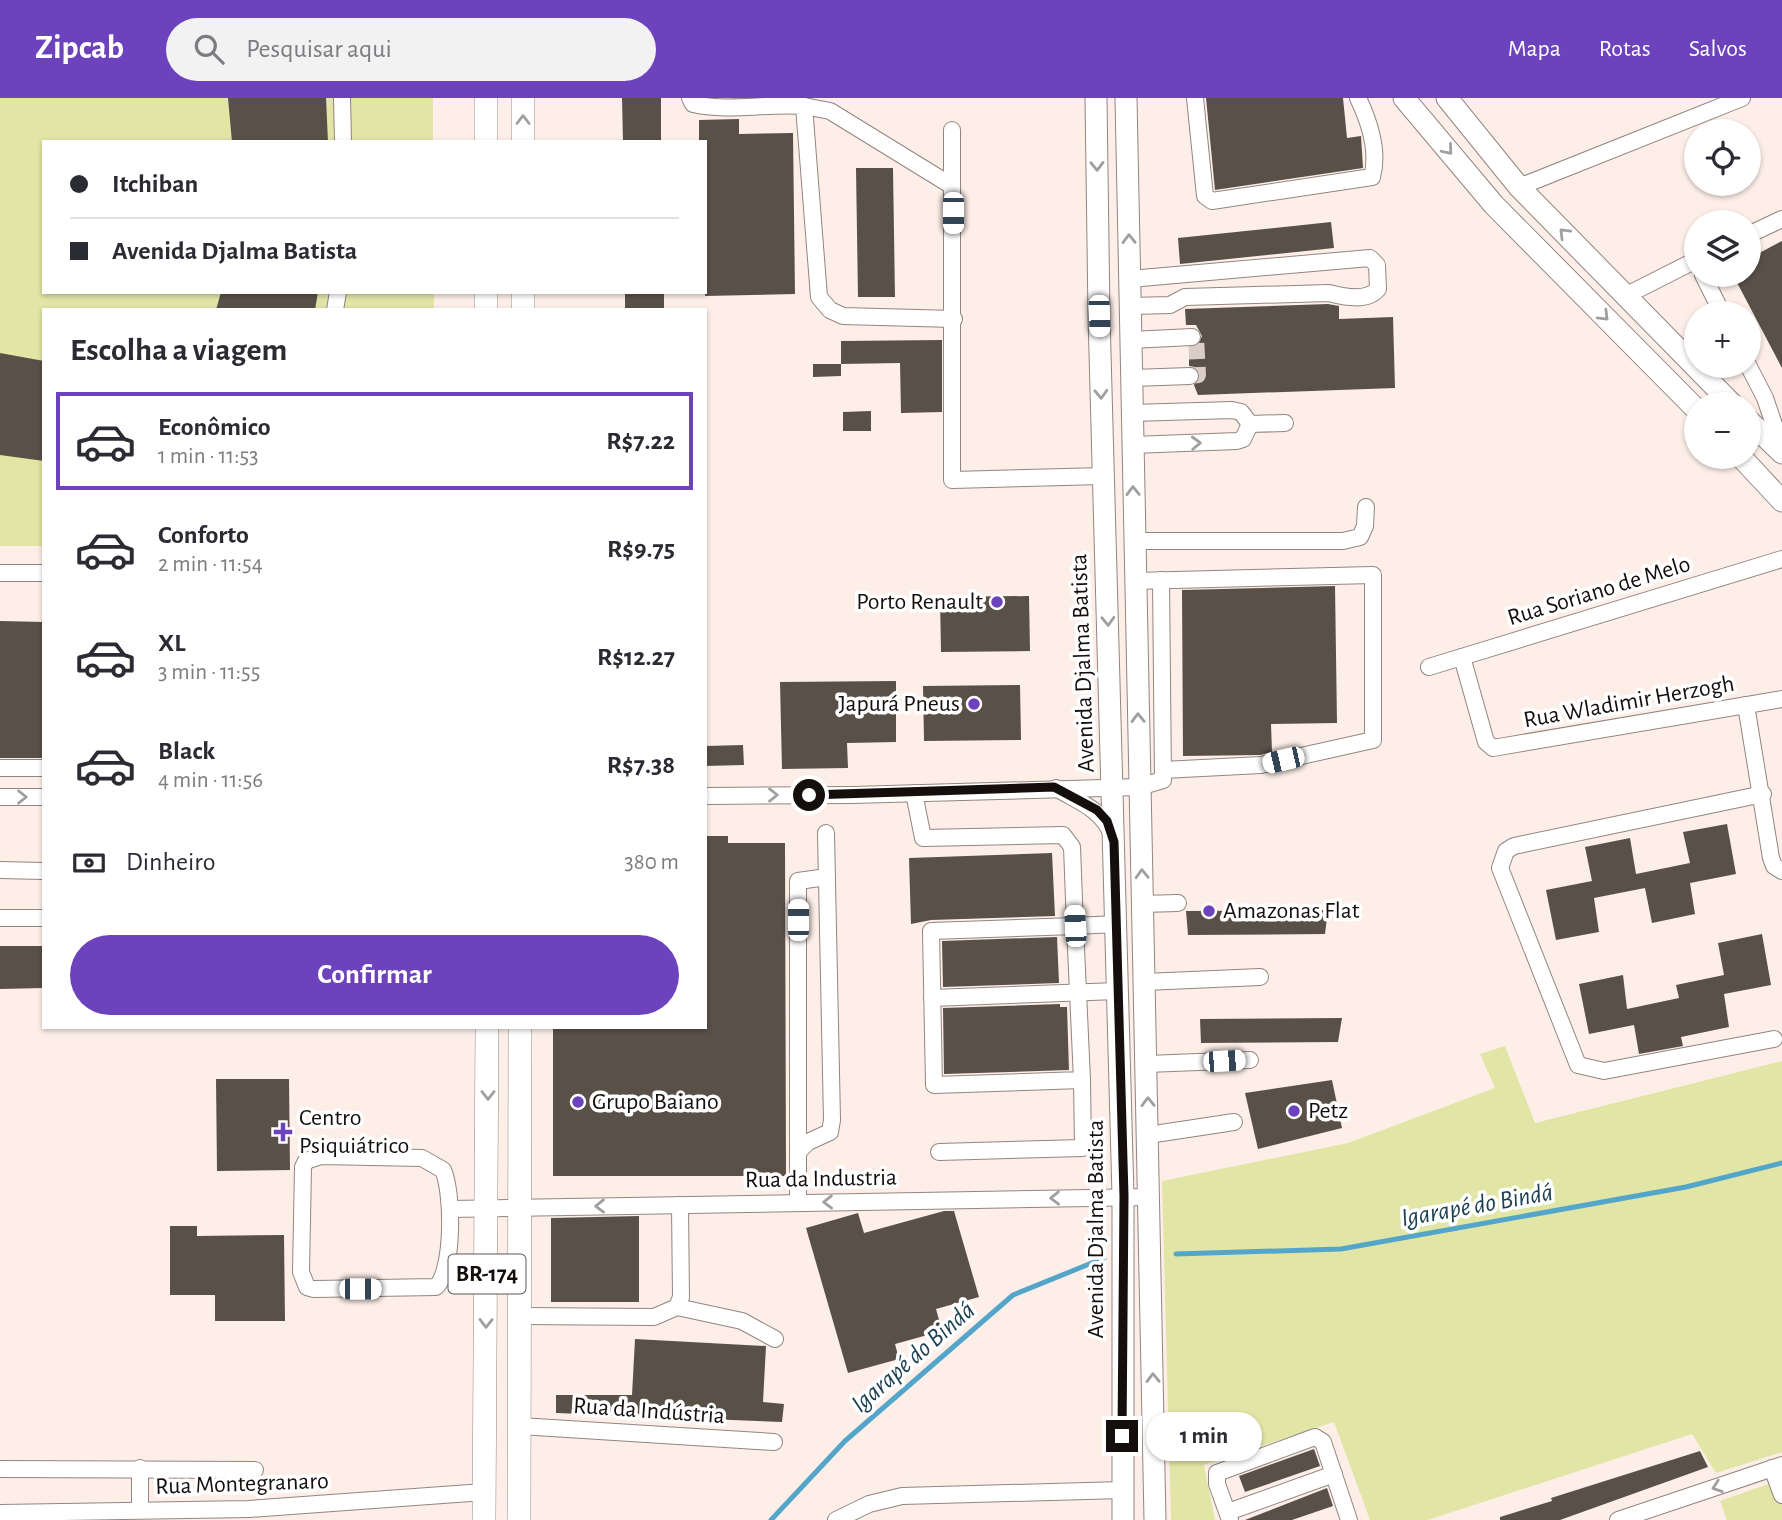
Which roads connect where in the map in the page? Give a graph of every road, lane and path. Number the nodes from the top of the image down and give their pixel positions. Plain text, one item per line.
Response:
1 (342, 98) edge
2 (486, 98) edge
3 (523, 98) edge
4 (690, 98) edge
5 (1096, 98) edge
6 (1126, 98) edge
7 (1195, 98) edge
8 (1358, 98) edge
9 (1404, 98) edge
10 (1447, 98) edge
11 (1742, 98) edge
12 (804, 106) junction
13 (952, 130) dead end
14 (344, 140) edge
15 (486, 140) edge
16 (523, 140) edge
17 (952, 186) junction
18 (1519, 187) junction
19 (1782, 219) edge
20 (1761, 229) edge
21 (1684, 266) edge
22 (1173, 275) junction
23 (1130, 279) junction
24 (1625, 296) junction
25 (1175, 303) junction
26 (1130, 306) junction
27 (954, 318) junction
28 (1192, 337) dead end
29 (1131, 340) junction
30 (1190, 376) dead end
31 (1132, 378) junction
32 (1755, 378) edge
33 (1720, 392) edge
34 (1684, 397) edge
35 (1132, 413) junction
36 (1250, 424) junction
37 (1285, 424) dead end
38 (1761, 432) edge
39 (1133, 445) junction
40 (1782, 451) edge
41 (1752, 469) edge
42 (1103, 477) junction
43 (1782, 500) edge
44 (1366, 507) dead end
45 (1134, 541) junction
46 (1782, 559) edge
47 (0, 573) edge
48 (42, 573) edge
49 (1161, 580) junction
50 (1135, 581) junction
51 (1462, 657) junction
52 (1429, 667) dead end
53 (1782, 699) edge
54 (1746, 705) junction
55 (0, 768) edge
56 (42, 768) edge
57 (1163, 770) junction
58 (1113, 786) junction
59 (1054, 787) junction
60 (1139, 787) junction
61 (914, 793) junction
62 (1763, 794) junction
63 (707, 796) edge
64 (0, 797) edge
65 (42, 797) edge
66 (826, 833) dead end
67 (1114, 842) junction
68 (1777, 864) edge
69 (0, 870) edge
70 (42, 871) edge
71 (827, 877) junction
72 (1178, 903) dead end
73 (1142, 904) junction
74 (0, 918) edge
75 (42, 918) edge
76 (1116, 925) junction
77 (1075, 926) junction
78 (1260, 977) dead end
79 (1145, 982) junction
80 (1118, 991) junction
81 (1077, 993) junction
82 (932, 998) junction
83 (488, 1029) edge
84 (520, 1029) edge
85 (1774, 1039) dead end
86 (1250, 1060) dead end
87 (1147, 1064) junction
88 (1082, 1080) junction
89 (1234, 1122) dead end
90 (1149, 1135) junction
91 (798, 1152) junction
92 (939, 1152) dead end
93 (1124, 1196) junction
94 (1150, 1197) junction
95 (798, 1202) junction
96 (680, 1205) junction
97 (520, 1208) junction
98 (451, 1209) junction
99 (488, 1210) junction
100 (677, 1307) junction
101 (520, 1316) junction
102 (775, 1339) dead end
103 (520, 1426) junction
104 (774, 1442) dead end
105 (1777, 1466) edge
106 (140, 1468) junction
107 (0, 1469) edge
108 (255, 1469) dead end
109 (1334, 1474) junction
110 (1122, 1490) junction
111 (484, 1492) junction
112 (1782, 1495) edge
113 (140, 1510) junction
114 (0, 1514) edge
115 (1229, 1516) edge
116 (1343, 1519) edge
117 (484, 1520) edge
118 (519, 1520) edge
119 (836, 1520) edge
120 (1123, 1520) edge
121 (1155, 1520) edge
122 (1618, 1520) edge

1 - 14 street
2 - 15 highway
16 -> 3 highway
4 - 12 street
5 -> 42 main road, Avenida Djalma Batista
23 -> 6 main road
7 - 8 street
9 -> 34 main road
10 - 18 main road
11 - 18 street
12 - 17 street
12 - 27 street
13 - 17 street
17 - 27 street
24 -> 18 main road
19 - 20 street
21 - 24 street
22 - 23 street
22 - 25 street
22 - 25 street
23 - 26 main road
24 - 33 main road
25 - 26 street
26 - 29 main road
27 - 42 street
28 - 29 street
29 - 31 main road
30 - 31 street
31 - 35 main road
32 - 40 street
35 - 36 street
35 - 39 main road
36 - 37 street
39 -> 36 street
38 - 40 main road
45 -> 39 main road
41 - 43 main road
42 -> 58 main road, Avenida Djalma Batista
44 - 45 street
45 - 50 main road
46 - 51 street, Rua Soriano de Melo
47 - 48 street
49 - 50 street
49 - 57 street
49 - 57 street
60 -> 50 main road
51 - 52 street, Rua Soriano de Melo
51 - 54 street, Rua Wladimir Herzogh
53 - 54 street, Rua Wladimir Herzogh
54 - 62 street
55 - 56 street
57 - 60 street
58 - 59 street
58 - 60 street
58 - 67 main road, Avenida Djalma Batista
59 - 61 street
59 - 67 street
73 -> 60 main road
63 -> 61 street
61 - 77 street
62 - 68 street
62 - 85 street
64 -> 65 street
66 - 71 street
67 - 76 main road, Avenida Djalma Batista
69 - 70 street
71 - 91 street
71 - 91 street
72 - 73 street
73 - 79 main road
74 - 75 street
76 - 77 street
76 - 80 main road, Avenida Djalma Batista
77 - 81 street
77 - 82 street
78 - 79 street
79 - 87 main road
80 - 81 street
80 - 93 main road, Avenida Djalma Batista
81 - 82 street
81 - 88 street
82 - 88 street
83 -> 99 highway, BR-174
84 - 97 highway, BR-174
86 - 87 street
90 -> 87 main road
88 - 92 street
89 - 90 street
90 - 94 main road
91 - 95 street
93 - 94 street, Rua da Industria
93 -> 95 street, Rua da Industria
93 - 110 main road, Avenida Djalma Batista
121 -> 94 main road
95 - 96 street, Rua da Industria
96 -> 97 street, Rua da Industria
96 - 100 street
97 - 99 street, Rua da Industria
97 - 101 highway, BR-174
98 - 98 street
98 - 99 street, Rua da Industria
99 -> 111 highway, BR-174
100 - 101 street
100 - 102 street
101 - 103 highway, BR-174
103 - 104 street, Rua da Indústria
103 - 118 highway, BR-174
105 - 112 street
105 -> 122 street
106 - 107 street
106 - 108 street
106 - 113 street
109 - 115 street
109 - 115 street
109 - 116 street
110 - 119 street
110 - 120 main road, Avenida Djalma Batista
111 - 113 street, Rua Montegranaro
111 - 117 highway, BR-174
113 - 114 street, Rua Montegranaro

